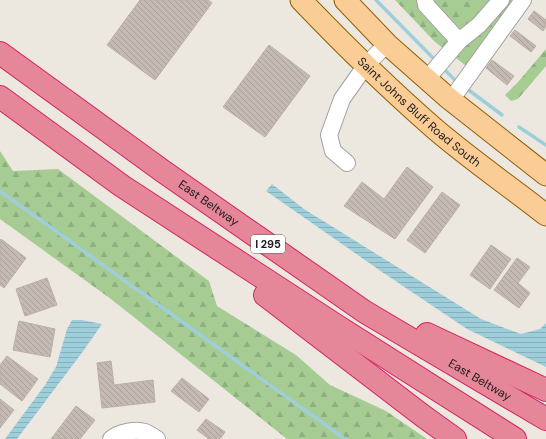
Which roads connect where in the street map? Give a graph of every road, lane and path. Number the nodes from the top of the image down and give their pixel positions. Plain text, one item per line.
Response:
1 (300, 0) edge
2 (345, 0) edge
3 (425, 0) edge
4 (502, 0) edge
5 (523, 0) edge
6 (459, 41) junction
7 (387, 44) junction
8 (0, 52) edge
9 (366, 65) junction
10 (427, 79) junction
11 (0, 97) edge
12 (451, 100) junction
13 (347, 163) dead end
14 (546, 175) edge
15 (122, 186) junction
16 (213, 206) junction
17 (546, 215) edge
18 (546, 390) edge
19 (546, 419) edge
20 (154, 437) edge
21 (111, 439) edge
22 (455, 439) edge
23 (515, 439) edge

1 - 9 main road, Saint Johns Bluff Road South
2 - 7 main road
3 - 6 street
4 - 6 street
5 - 12 street
6 - 10 street
7 - 9 street
7 - 10 main road
8 - 16 highway, East Beltway / I 295
9 - 13 street
9 - 17 main road, Saint Johns Bluff Road South
10 - 12 main road
11 - 15 highway, I 295
12 - 14 main road
15 - 22 highway
15 - 23 highway, I 295
16 - 18 highway
16 - 19 highway, East Beltway / I 295
20 - 21 street

